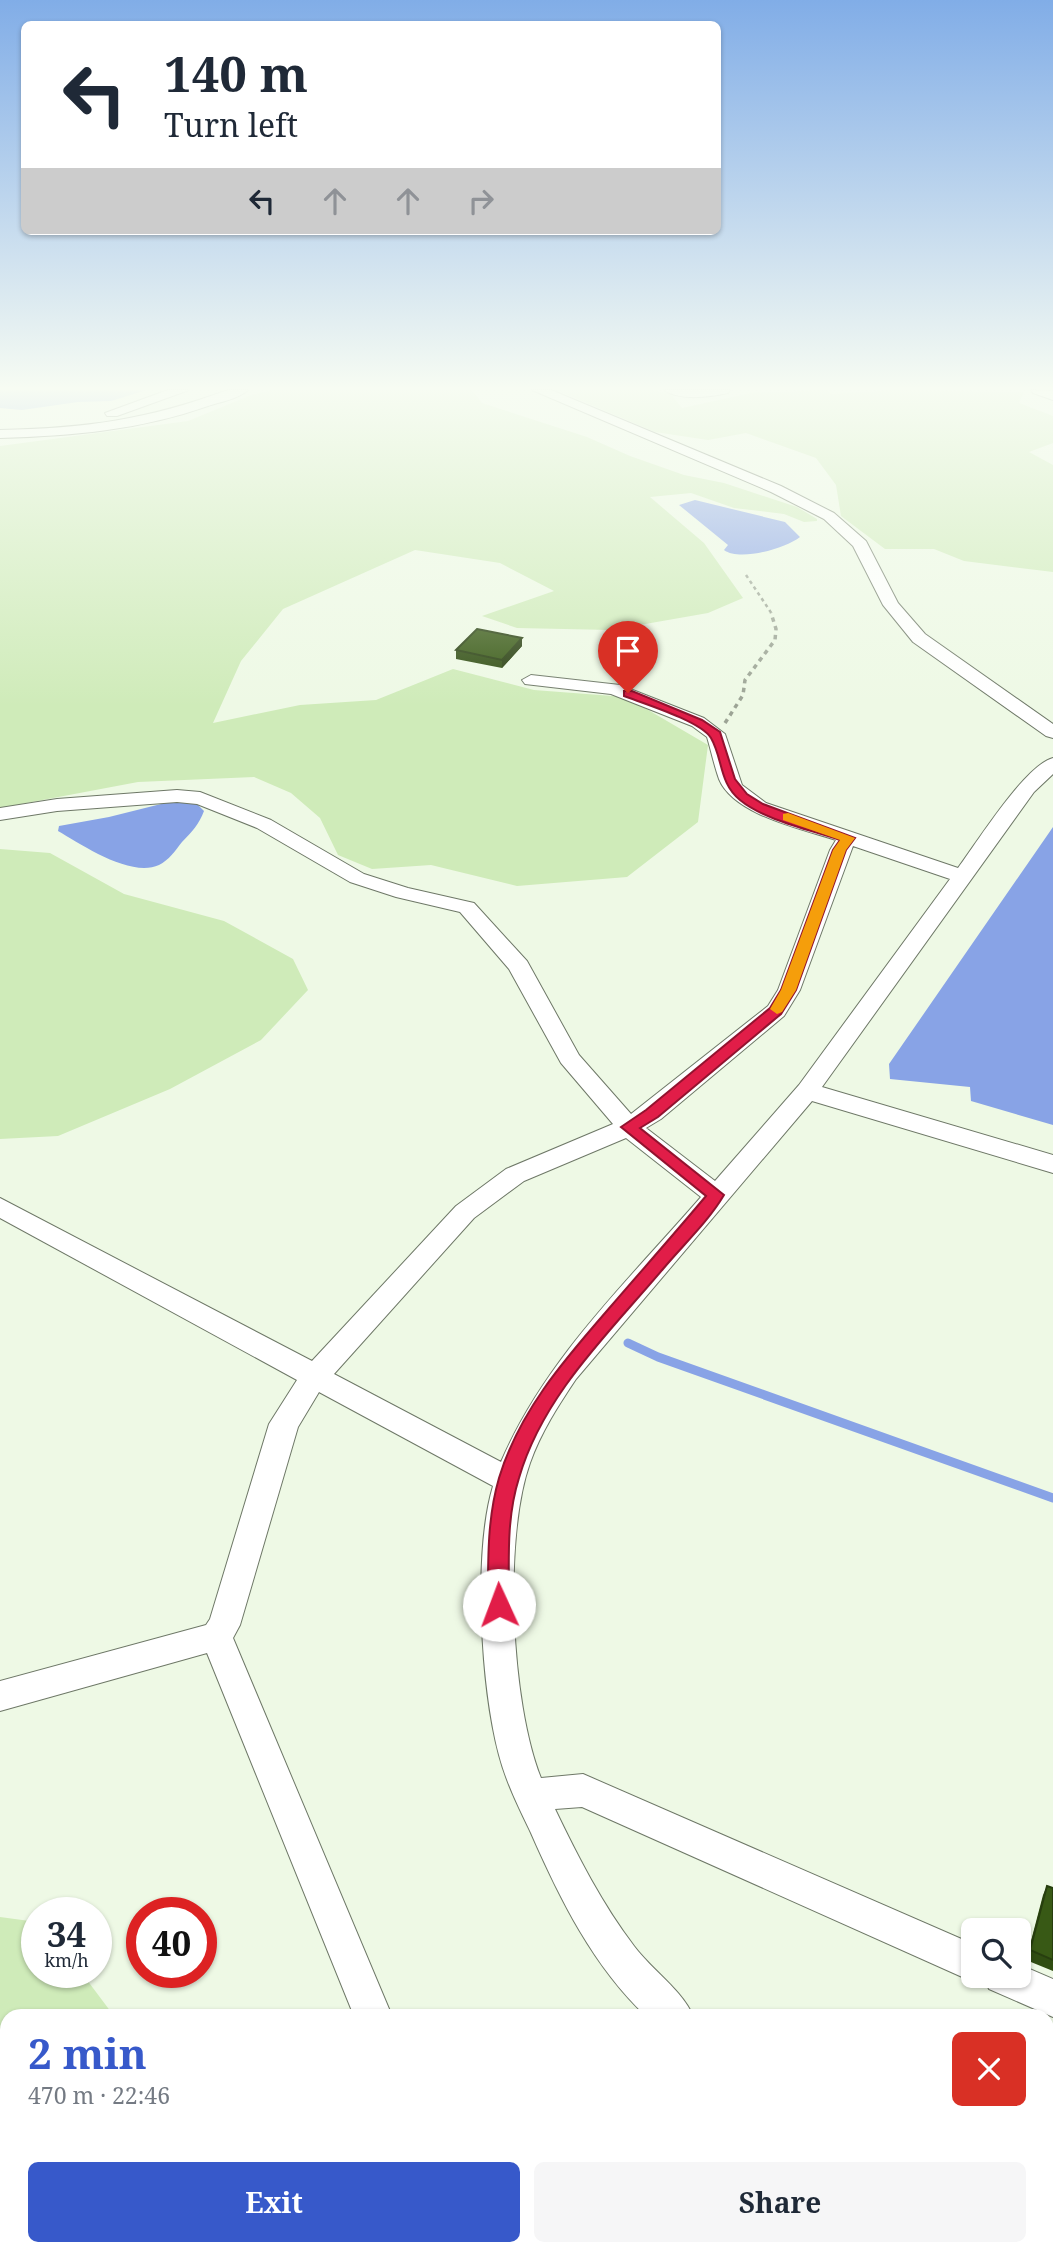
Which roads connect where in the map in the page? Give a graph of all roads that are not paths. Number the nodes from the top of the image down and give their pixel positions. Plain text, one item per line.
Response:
1 (788, 495) edge
2 (531, 680) dead end
3 (1053, 732) edge
4 (1053, 764) edge
5 (0, 814) edge
6 (848, 838) junction
7 (963, 877) junction
8 (807, 1091) junction
9 (629, 1127) junction
10 (1053, 1164) edge
11 (716, 1195) junction
12 (0, 1207) edge
13 (314, 1377) junction
14 (508, 1480) junction
15 (216, 1636) junction
16 (0, 1696) edge
17 (532, 1795) junction
18 (961, 1958) edge
19 (1030, 1988) edge
20 (1053, 1998) edge
21 (370, 2009) edge
22 (667, 2009) edge

1 - 3 street
2 - 6 street
4 - 7 street
5 - 9 street
6 - 7 street
6 - 9 street
7 - 8 street
8 - 10 street
8 - 11 street
9 - 11 street
9 - 13 street
11 - 14 street
12 - 13 street
13 - 14 street
13 - 15 street
14 - 17 street
15 - 16 street
15 - 21 street
17 - 18 street
17 - 22 street
19 - 20 street

